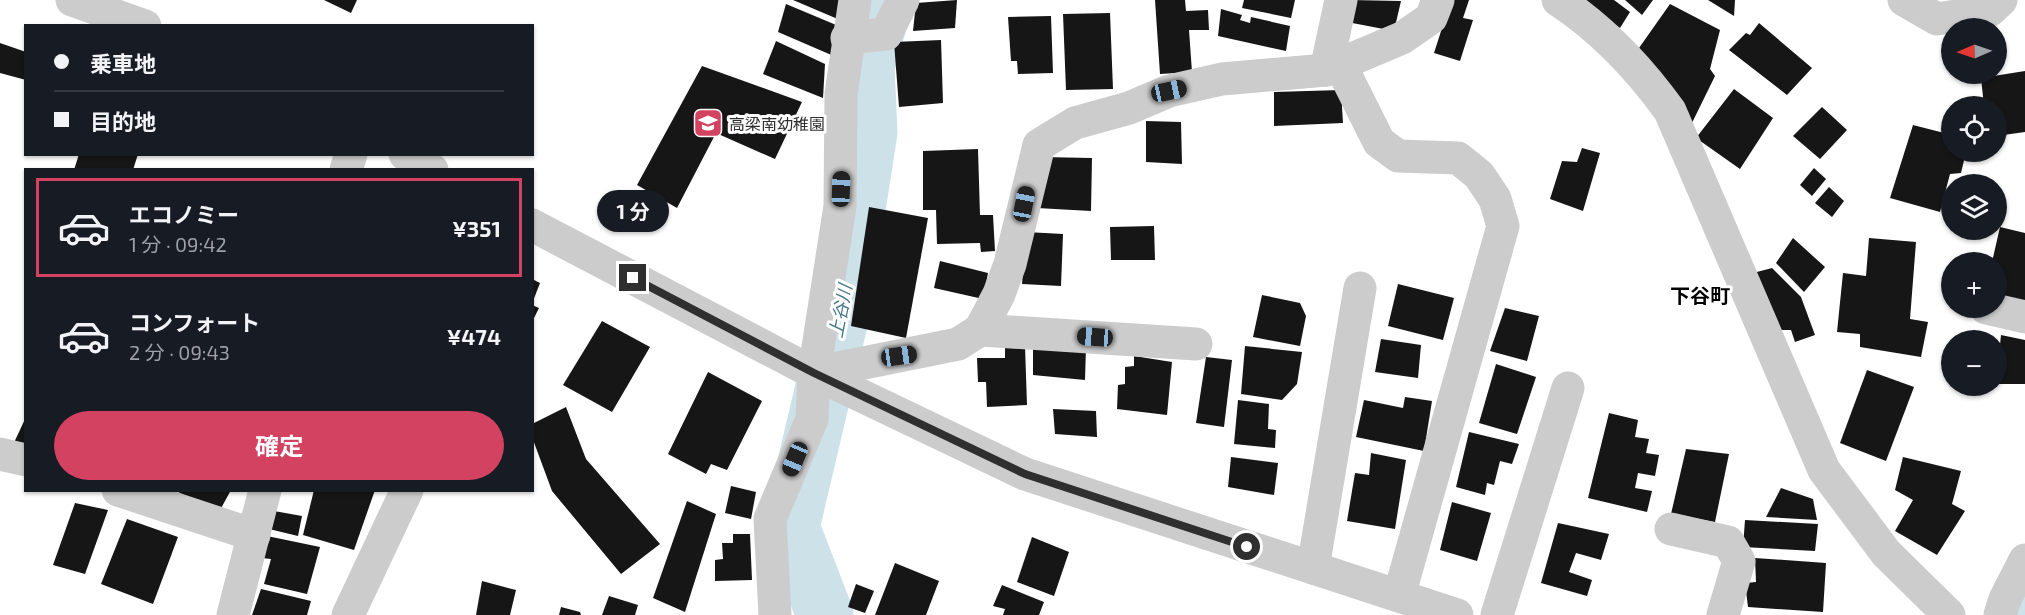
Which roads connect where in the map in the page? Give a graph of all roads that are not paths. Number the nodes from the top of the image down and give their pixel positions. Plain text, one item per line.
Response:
1 (72, 0) edge
2 (855, 0) edge
3 (903, 0) edge
4 (1341, 0) edge
5 (1438, 0) edge
6 (1558, 0) edge
7 (1904, 0) edge
8 (2001, 0) edge
9 (139, 24) edge
10 (848, 38) junction
11 (1333, 67) junction
12 (408, 156) edge
13 (429, 168) edge
14 (534, 226) edge
15 (1360, 288) dead end
16 (2007, 313) edge
17 (2025, 317) edge
18 (980, 330) junction
19 (1196, 344) dead end
20 (814, 373) junction
21 (1568, 388) dead end
22 (0, 454) edge
23 (24, 460) edge
24 (124, 492) edge
25 (265, 492) edge
26 (406, 492) edge
27 (1671, 529) dead end
28 (254, 535) junction
29 (2025, 560) edge
30 (1313, 568) junction
31 (1399, 596) junction
32 (232, 615) edge
33 (348, 615) edge
34 (776, 615) edge
35 (1457, 615) edge
36 (1497, 615) edge
37 (1723, 615) edge
38 (1949, 615) edge
39 (2000, 615) edge

1 - 9 street
2 - 10 street
3 - 10 street
4 - 11 street
5 - 11 street
6 - 38 street
7 - 8 street
10 - 20 street
11 - 18 street
11 - 31 street
12 - 13 street
14 - 20 street
15 - 30 street
16 - 17 street
18 - 19 street
18 - 20 street
20 - 30 street
20 - 34 street
21 - 36 street
22 - 23 street
24 - 28 street
25 - 28 street
26 - 33 street
27 - 37 street
28 - 32 street
29 - 39 street
30 - 31 street
31 - 35 street

